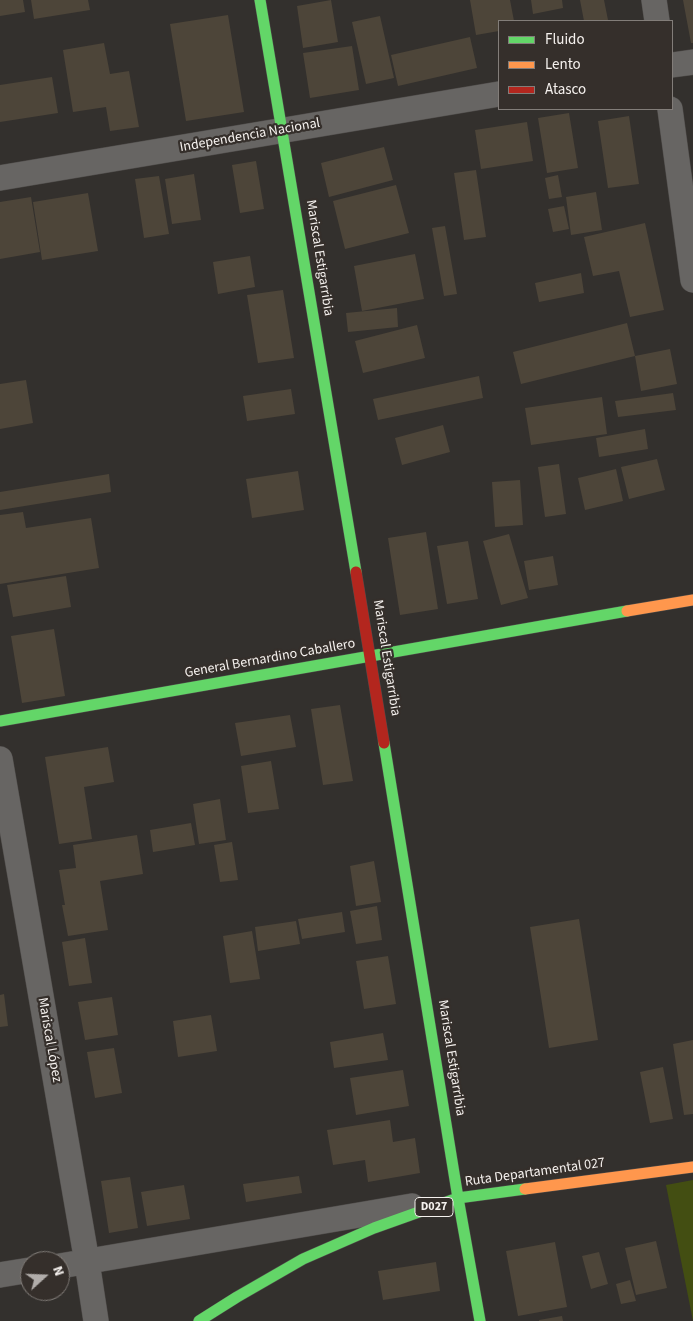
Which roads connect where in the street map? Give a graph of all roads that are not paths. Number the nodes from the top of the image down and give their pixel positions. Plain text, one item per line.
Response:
1 (260, 0) edge
2 (654, 0) edge
3 (657, 20) edge
4 (693, 62) edge
5 (673, 65) edge
6 (498, 94) edge
7 (670, 110) edge
8 (282, 130) junction
9 (0, 178) edge
10 (693, 280) edge
11 (693, 600) edge
12 (370, 656) junction
13 (0, 722) edge
14 (0, 759) edge
15 (693, 1167) edge
16 (458, 1198) junction
17 (87, 1262) junction
18 (70, 1265) edge
19 (20, 1272) edge
20 (0, 1275) edge
21 (96, 1321) edge
22 (200, 1321) edge
23 (480, 1321) edge

1 - 8 street, Mariscal Estigarribia
2 - 3 street
4 - 5 street
6 - 8 street, Independencia Nacional
7 - 10 street
8 - 9 street, Independencia Nacional
8 - 12 street, Mariscal Estigarribia
11 - 12 street, General Bernardino Caballero
12 - 13 street, General Bernardino Caballero
12 - 16 street, Mariscal Estigarribia
14 - 17 street, Mariscal López
15 - 16 street, Ruta Departamental 027 / D027
16 - 17 street
16 - 22 street, Ruta Departamental 027 / D027
16 - 23 street, Mariscal Estigarribia
17 - 18 street
17 - 21 street, Mariscal López
19 - 20 street

